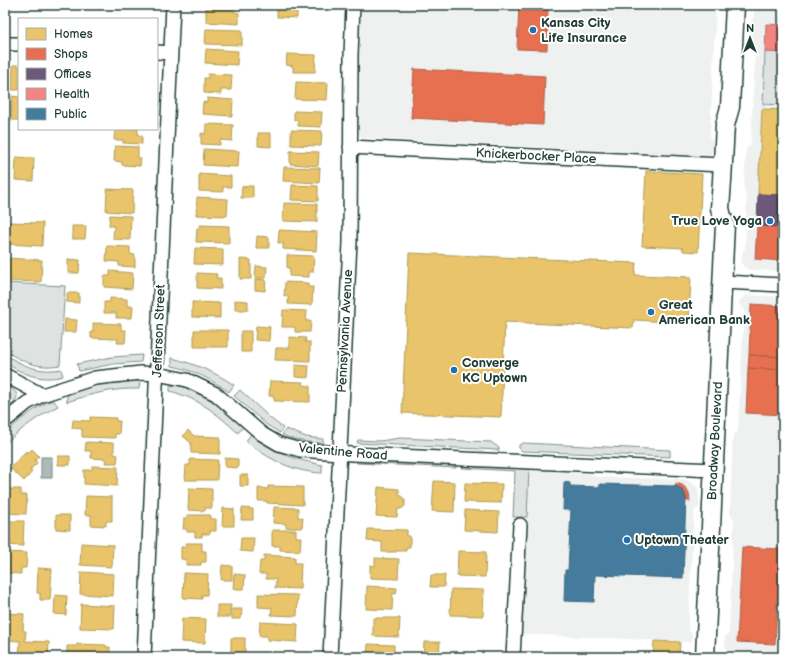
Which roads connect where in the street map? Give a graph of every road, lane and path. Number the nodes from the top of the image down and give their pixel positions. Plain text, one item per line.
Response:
1 (173, 5) edge
2 (353, 5) edge
3 (735, 5) edge
4 (5, 44) edge
5 (18, 44) edge
6 (158, 52) edge
7 (171, 53) junction
8 (730, 107) junction
9 (350, 147) junction
10 (722, 165) junction
11 (725, 224) junction
12 (722, 282) junction
13 (783, 285) edge
14 (157, 374) junction
15 (5, 375) edge
16 (42, 395) junction
17 (5, 421) edge
18 (339, 454) junction
19 (714, 470) junction
20 (520, 525) dead end
21 (144, 657) edge
22 (330, 657) edge
23 (513, 657) edge
24 (705, 657) edge

1 - 7 street, Jefferson Street
2 - 9 street, Pennsylvania Avenue
3 - 8 main road, Broadway Boulevard
4 - 5 street
6 - 7 street
7 - 14 street, Jefferson Street
8 - 10 main road, Broadway Boulevard
8 - 11 main road, Broadway Boulevard
9 - 10 street, Knickerbocker Place
9 - 18 street, Pennsylvania Avenue
10 - 11 main road, Broadway Boulevard
11 - 12 main road, Broadway Boulevard
12 - 13 street
12 - 19 main road, Broadway Boulevard
14 - 16 street, Valentine Road
14 - 18 street, Valentine Road
14 - 21 street, Jefferson Street
15 - 16 street
16 - 17 street, Valentine Road
18 - 19 street, Valentine Road
18 - 22 street, Pennsylvania Avenue
19 - 24 main road, Broadway Boulevard
20 - 23 street

